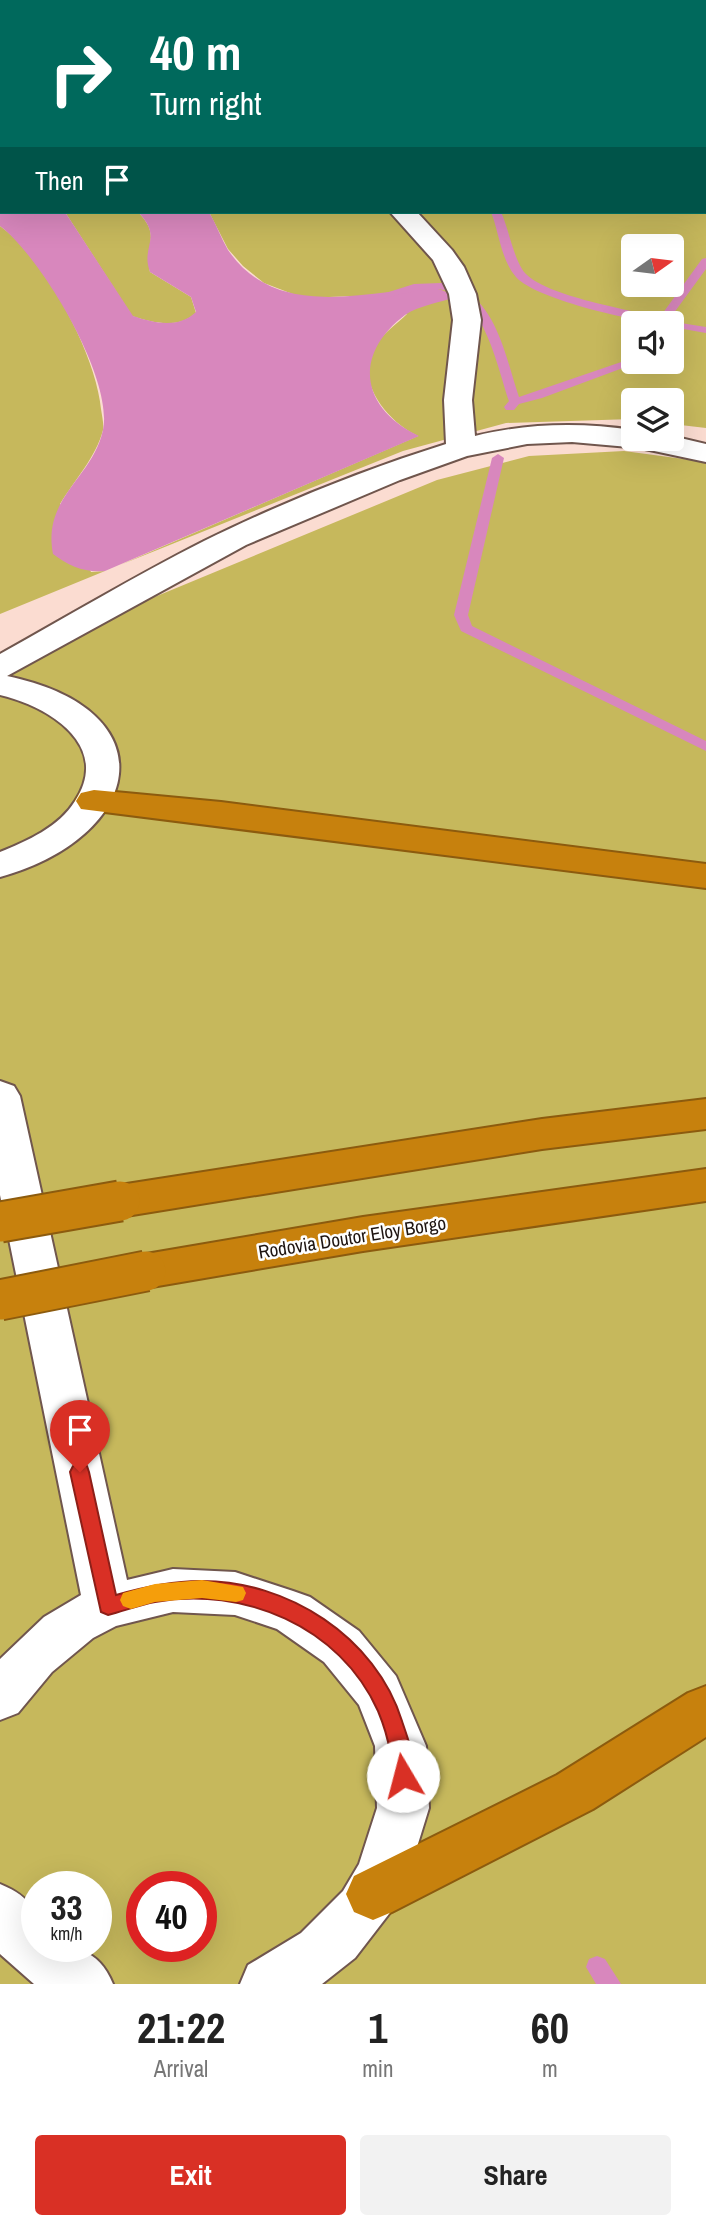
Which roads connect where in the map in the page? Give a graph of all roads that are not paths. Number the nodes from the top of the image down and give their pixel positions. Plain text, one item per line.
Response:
1 (405, 214) edge
2 (460, 448) junction
3 (706, 453) edge
4 (0, 668) edge
5 (0, 685) edge
6 (94, 801) junction
7 (0, 865) edge
8 (706, 876) edge
9 (0, 1096) edge
10 (706, 1114) edge
11 (706, 1185) edge
12 (0, 1223) edge
13 (0, 1300) edge
14 (108, 1606) junction
15 (0, 1697) edge
16 (706, 1709) edge
17 (373, 1894) junction
18 (0, 1910) edge
19 (86, 1984) edge
20 (267, 1984) edge

1 - 2 street
2 - 3 street
2 - 4 street
5 - 6 street
6 - 7 street
6 - 8 highway
9 - 14 street
10 - 12 highway, bridge
11 - 13 highway, Rodovia Doutor Eloy Borgo, bridge
14 - 15 street
14 - 17 street
16 - 17 highway
17 - 20 street
18 - 19 street

